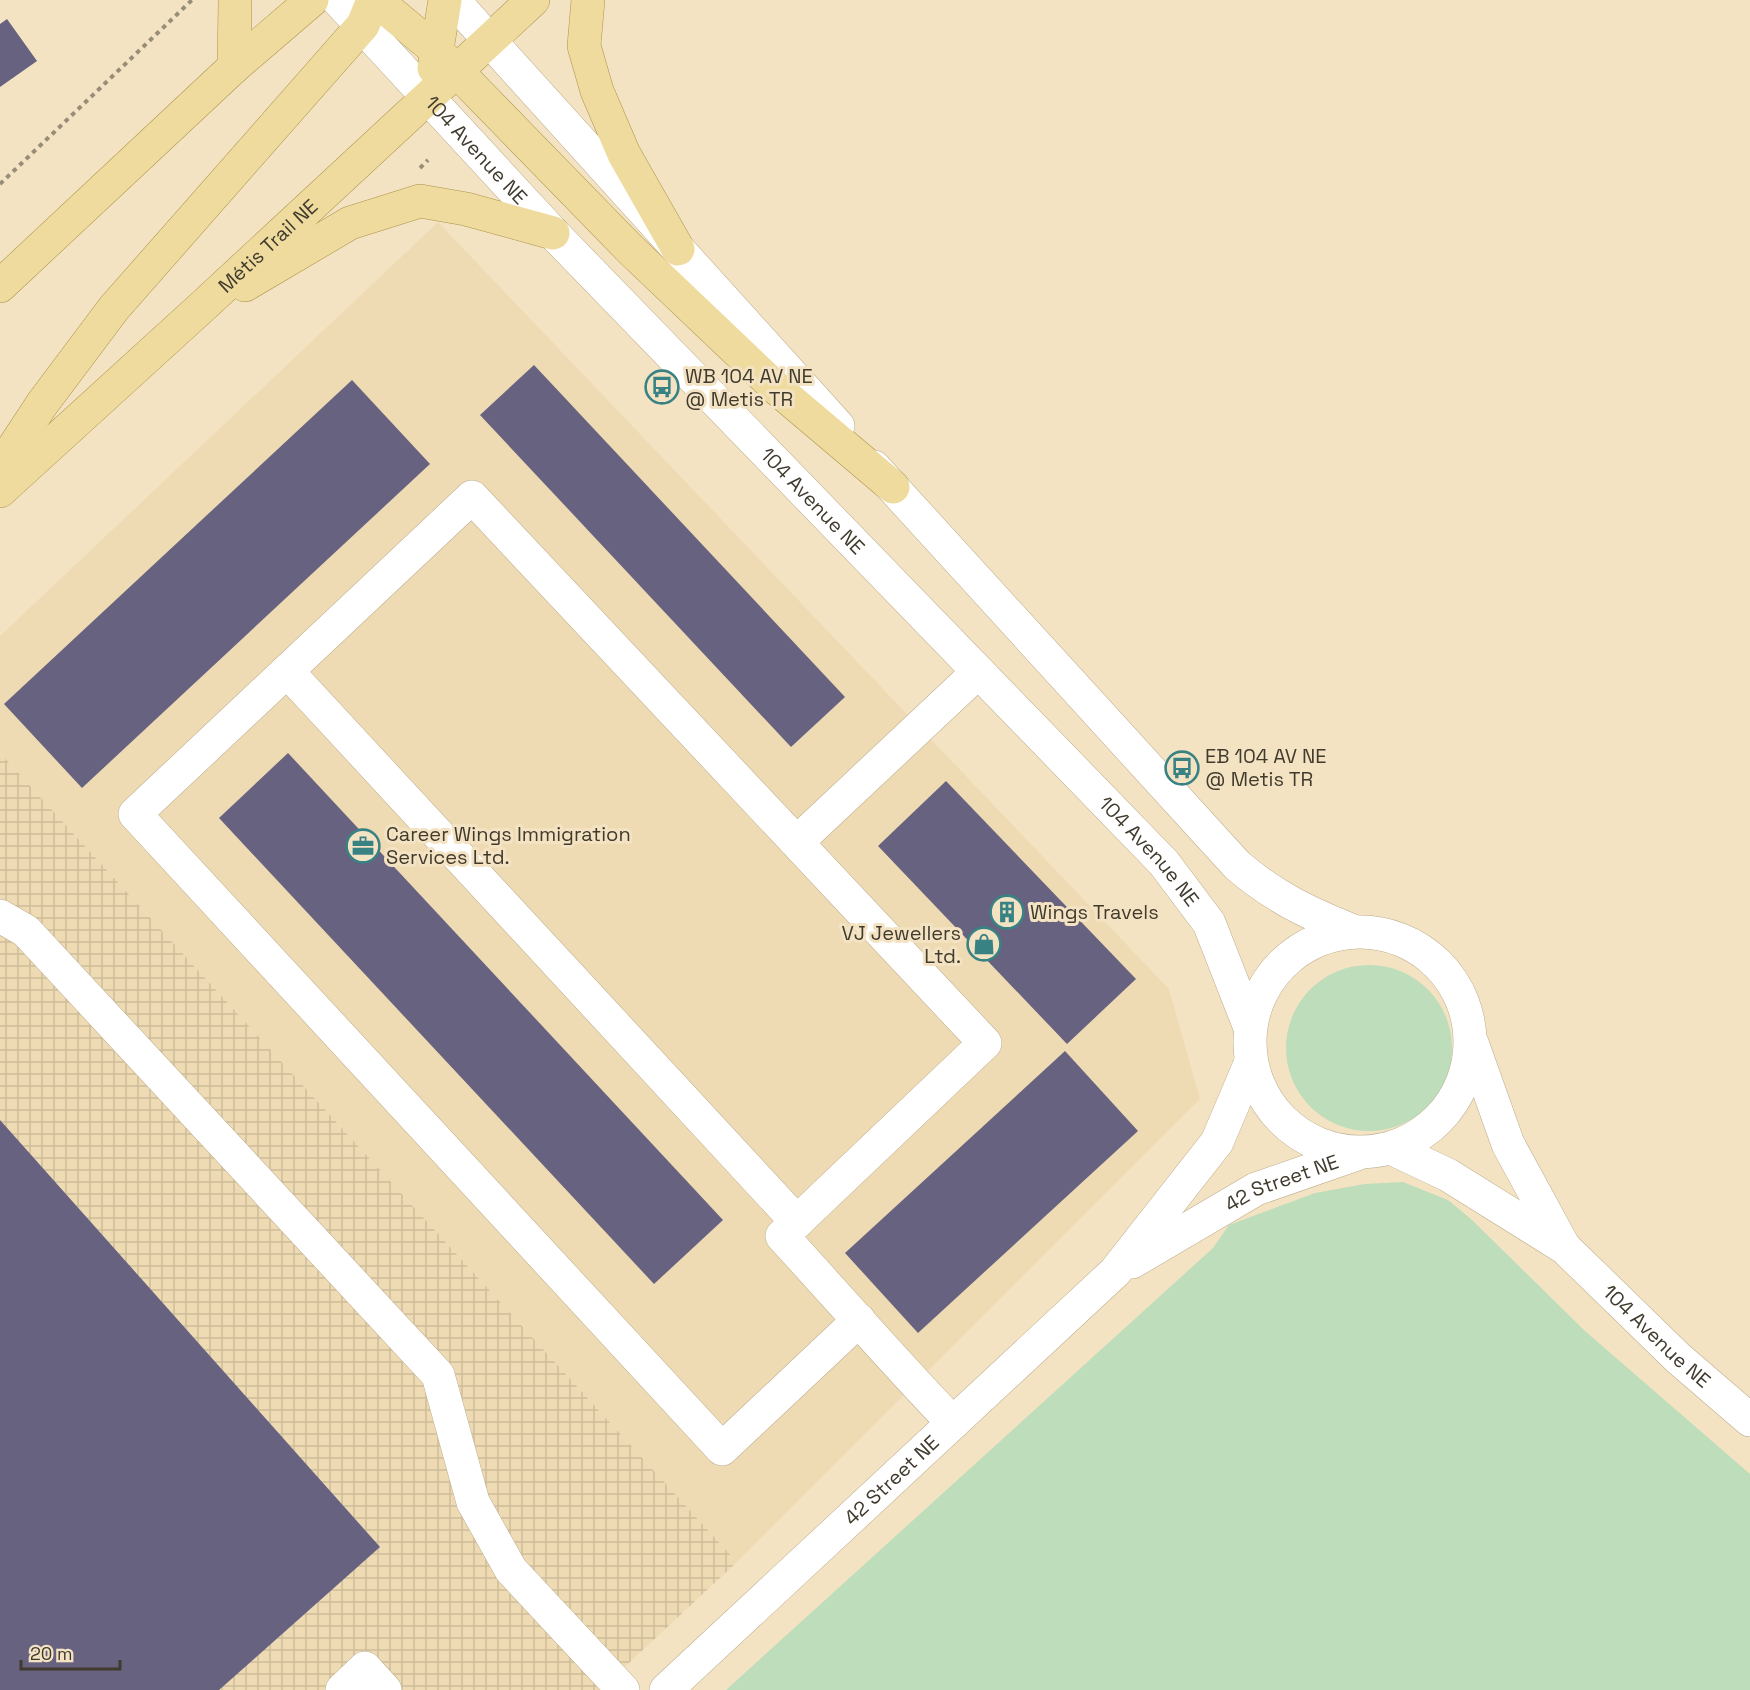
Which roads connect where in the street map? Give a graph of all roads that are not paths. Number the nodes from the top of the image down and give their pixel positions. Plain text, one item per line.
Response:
1 (235, 0) edge
2 (312, 0) edge
3 (338, 0) edge
4 (533, 0) edge
5 (588, 0) edge
6 (441, 4) edge
7 (370, 8) edge
8 (489, 41) junction
9 (446, 61) junction
10 (234, 67) junction
11 (429, 97) junction
12 (553, 233) junction
13 (678, 249) junction
14 (0, 286) edge
15 (203, 306) junction
16 (0, 468) edge
17 (893, 487) junction
18 (0, 491) edge
19 (287, 671) junction
20 (978, 672) junction
21 (797, 842) junction
22 (0, 916) edge
23 (1353, 931) junction
24 (1249, 1025) junction
25 (1471, 1041) junction
26 (1250, 1064) junction
27 (1393, 1149) junction
28 (1357, 1154) junction
29 (796, 1222) junction
30 (1565, 1248) junction
31 (1115, 1272) junction
32 (859, 1320) junction
33 (1750, 1420) edge
34 (953, 1423) junction
35 (342, 1690) edge
36 (385, 1690) edge
37 (623, 1690) edge
38 (666, 1690) edge

1 - 10 main road
2 - 10 main road
3 - 7 street, 104 Avenue NE
4 - 8 main road, Métis Trail NE
5 - 13 main road
6 - 8 main road
6 - 9 main road
7 - 9 main road
7 - 11 street, 104 Avenue NE
7 - 16 main road
8 - 9 main road, Métis Trail NE
8 - 13 street
9 - 11 main road, Métis Trail NE
9 - 17 main road
10 - 14 main road
11 - 12 street, 104 Avenue NE
11 - 15 main road, Métis Trail NE
12 - 15 main road
12 - 20 street, 104 Avenue NE
13 - 17 street
15 - 18 main road, Métis Trail NE
17 - 23 street
19 - 21 street
19 - 29 street
19 - 32 street
20 - 21 street
20 - 24 street, 104 Avenue NE
21 - 29 street
22 - 37 street
23 - 24 street
23 - 25 street
24 - 26 street
25 - 27 street
25 - 30 street, 104 Avenue NE
26 - 28 street
26 - 31 street, 42 Street NE
27 - 28 street
27 - 30 street, 104 Avenue NE
28 - 31 street, 42 Street NE
29 - 32 street
30 - 33 street, 104 Avenue NE
31 - 34 street, 42 Street NE
32 - 34 street
34 - 38 street, 42 Street NE
35 - 36 street

